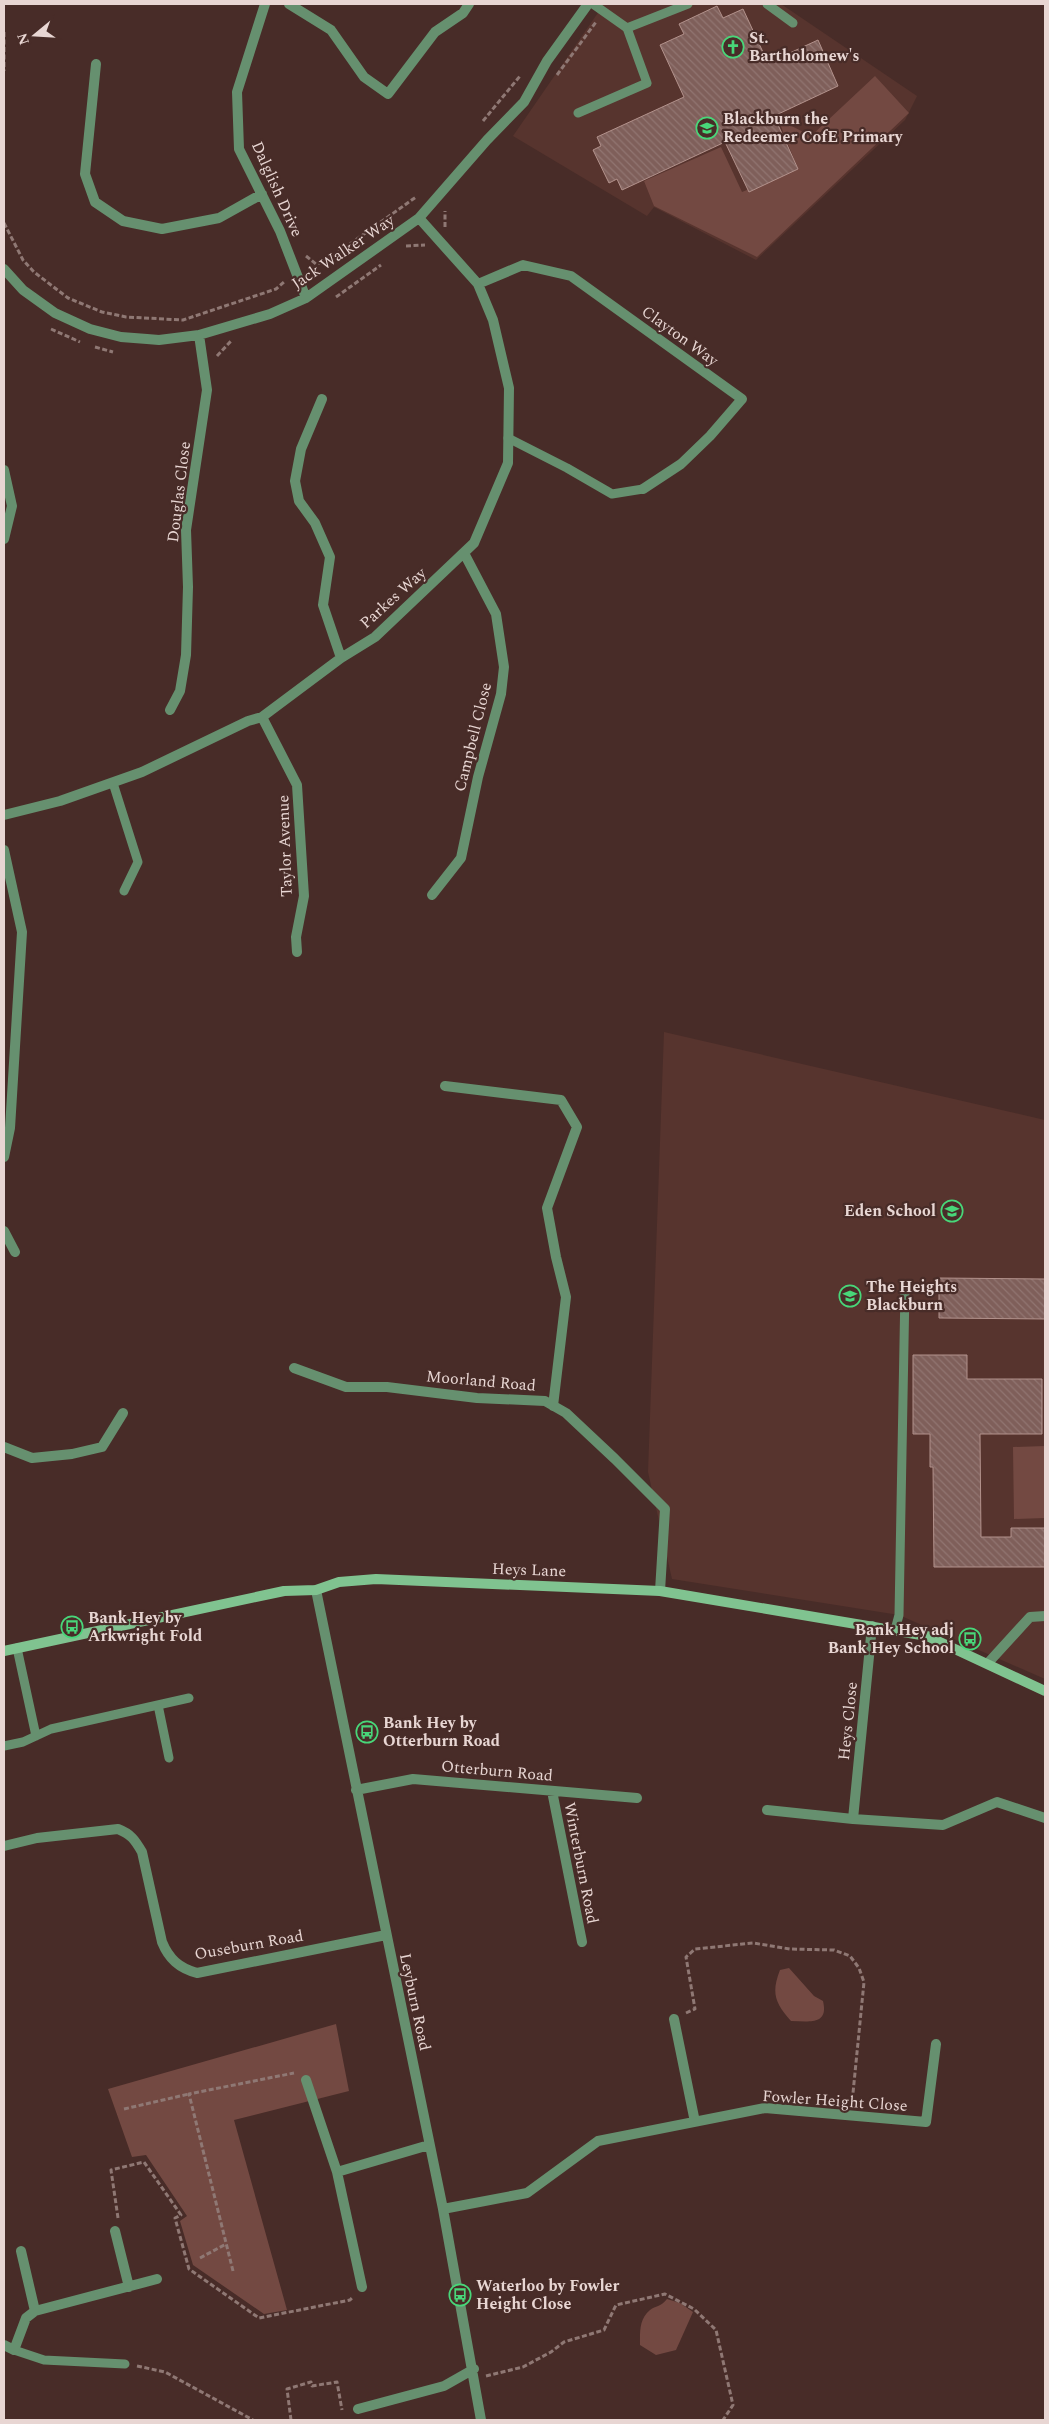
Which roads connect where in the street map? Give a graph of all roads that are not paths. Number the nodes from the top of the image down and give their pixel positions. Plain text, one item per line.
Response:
1 (264, 4) edge
2 (289, 4) edge
3 (469, 4) edge
4 (588, 4) edge
5 (593, 4) edge
6 (688, 4) edge
7 (767, 4) edge
8 (793, 23) dead end
9 (627, 28) junction
10 (96, 64) dead end
11 (578, 113) dead end
12 (262, 194) junction
13 (419, 218) junction
14 (4, 269) edge
15 (478, 284) junction
16 (306, 298) junction
17 (199, 335) junction
18 (322, 399) dead end
19 (508, 438) junction
20 (4, 470) edge
21 (643, 489) joint
22 (4, 539) edge
23 (464, 553) junction
24 (341, 658) junction
25 (170, 710) dead end
26 (262, 717) junction
27 (113, 783) junction
28 (4, 815) edge
29 (4, 850) edge
30 (124, 891) dead end
31 (432, 895) dead end
32 (297, 952) dead end
33 (445, 1086) dead end
34 (4, 1157) edge
35 (4, 1230) edge
36 (15, 1252) dead end
37 (905, 1290) dead end
38 (294, 1368) dead end
39 (553, 1406) junction
40 (123, 1412) dead end
41 (4, 1447) edge
42 (316, 1590) junction
43 (660, 1591) junction
44 (1045, 1616) edge
45 (872, 1626) junction
46 (896, 1630) junction
47 (17, 1648) junction
48 (4, 1651) edge
49 (988, 1663) junction
50 (1045, 1691) edge
51 (189, 1698) dead end
52 (158, 1706) junction
53 (36, 1736) junction
54 (4, 1746) edge
55 (169, 1758) dead end
56 (356, 1790) junction
57 (552, 1791) junction
58 (637, 1798) dead end
59 (767, 1810) dead end
60 (1045, 1818) edge
61 (853, 1819) junction
62 (4, 1846) edge
63 (386, 1935) junction
64 (582, 1942) dead end
65 (674, 2019) road end
66 (936, 2044) dead end
67 (306, 2080) road end
68 (694, 2122) junction
69 (429, 2145) junction
70 (337, 2172) junction
71 (443, 2209) junction
72 (115, 2231) road end
73 (20, 2251) dead end
74 (157, 2279) dead end
75 (129, 2286) junction
76 (362, 2287) road end
77 (35, 2311) junction
78 (4, 2345) edge
79 (14, 2350) junction
80 (124, 2364) road end
81 (474, 2374) junction
82 (358, 2409) road end
83 (481, 2420) edge

1 - 12 street, Dalglish Drive
2 - 3 street
4 - 13 street, Jack Walker Way
5 - 9 lane
6 - 9 lane
7 - 8 lane
9 - 11 lane
10 - 12 street
12 - 16 street, Dalglish Drive
13 - 15 street, Parkes Way
13 - 16 street, Jack Walker Way
14 - 17 street, Jack Walker Way
15 - 19 street, Parkes Way
15 - 21 street, Clayton Way
16 - 17 street, Jack Walker Way
17 - 25 street, Douglas Close
18 - 24 street
19 - 21 lane
19 - 23 street, Parkes Way
20 - 22 street
23 - 24 street, Parkes Way
23 - 31 street, Campbell Close
24 - 26 street, Parkes Way
26 - 27 street, Parkes Way
26 - 32 street, Taylor Avenue
27 - 28 street, Parkes Way
27 - 30 lane
29 - 34 street
33 - 39 street
35 - 36 street
37 - 46 lane
38 - 39 street, Moorland Road
39 - 43 street, Moorland Road
40 - 41 street
42 - 43 street, Heys Lane
42 - 47 street, Heys Lane
42 - 56 street, Leyburn Road
43 - 45 street, Heys Lane
44 - 49 street
45 - 46 street, Heys Lane
45 - 61 street, Heys Close
46 - 49 street, Heys Lane
47 - 48 street, Heys Lane
47 - 53 lane
49 - 50 street, Heys Lane
51 - 52 lane
52 - 53 lane
52 - 55 lane
53 - 54 lane
56 - 57 street, Otterburn Road
56 - 63 street, Leyburn Road
57 - 58 street, Otterburn Road
57 - 64 street, Winterburn Road
59 - 61 street
60 - 61 street
62 - 63 street, Ouseburn Road
63 - 69 street, Leyburn Road
65 - 68 street
66 - 68 street, Fowler Height Close
67 - 70 street
68 - 71 street, Fowler Height Close
69 - 70 street
69 - 71 street, Leyburn Road
70 - 76 street
71 - 81 street, Leyburn Road
72 - 75 street
73 - 77 street
74 - 75 street
75 - 77 street
77 - 79 street
78 - 79 street
79 - 80 lane
81 - 82 street
81 - 83 street, Leyburn Road

